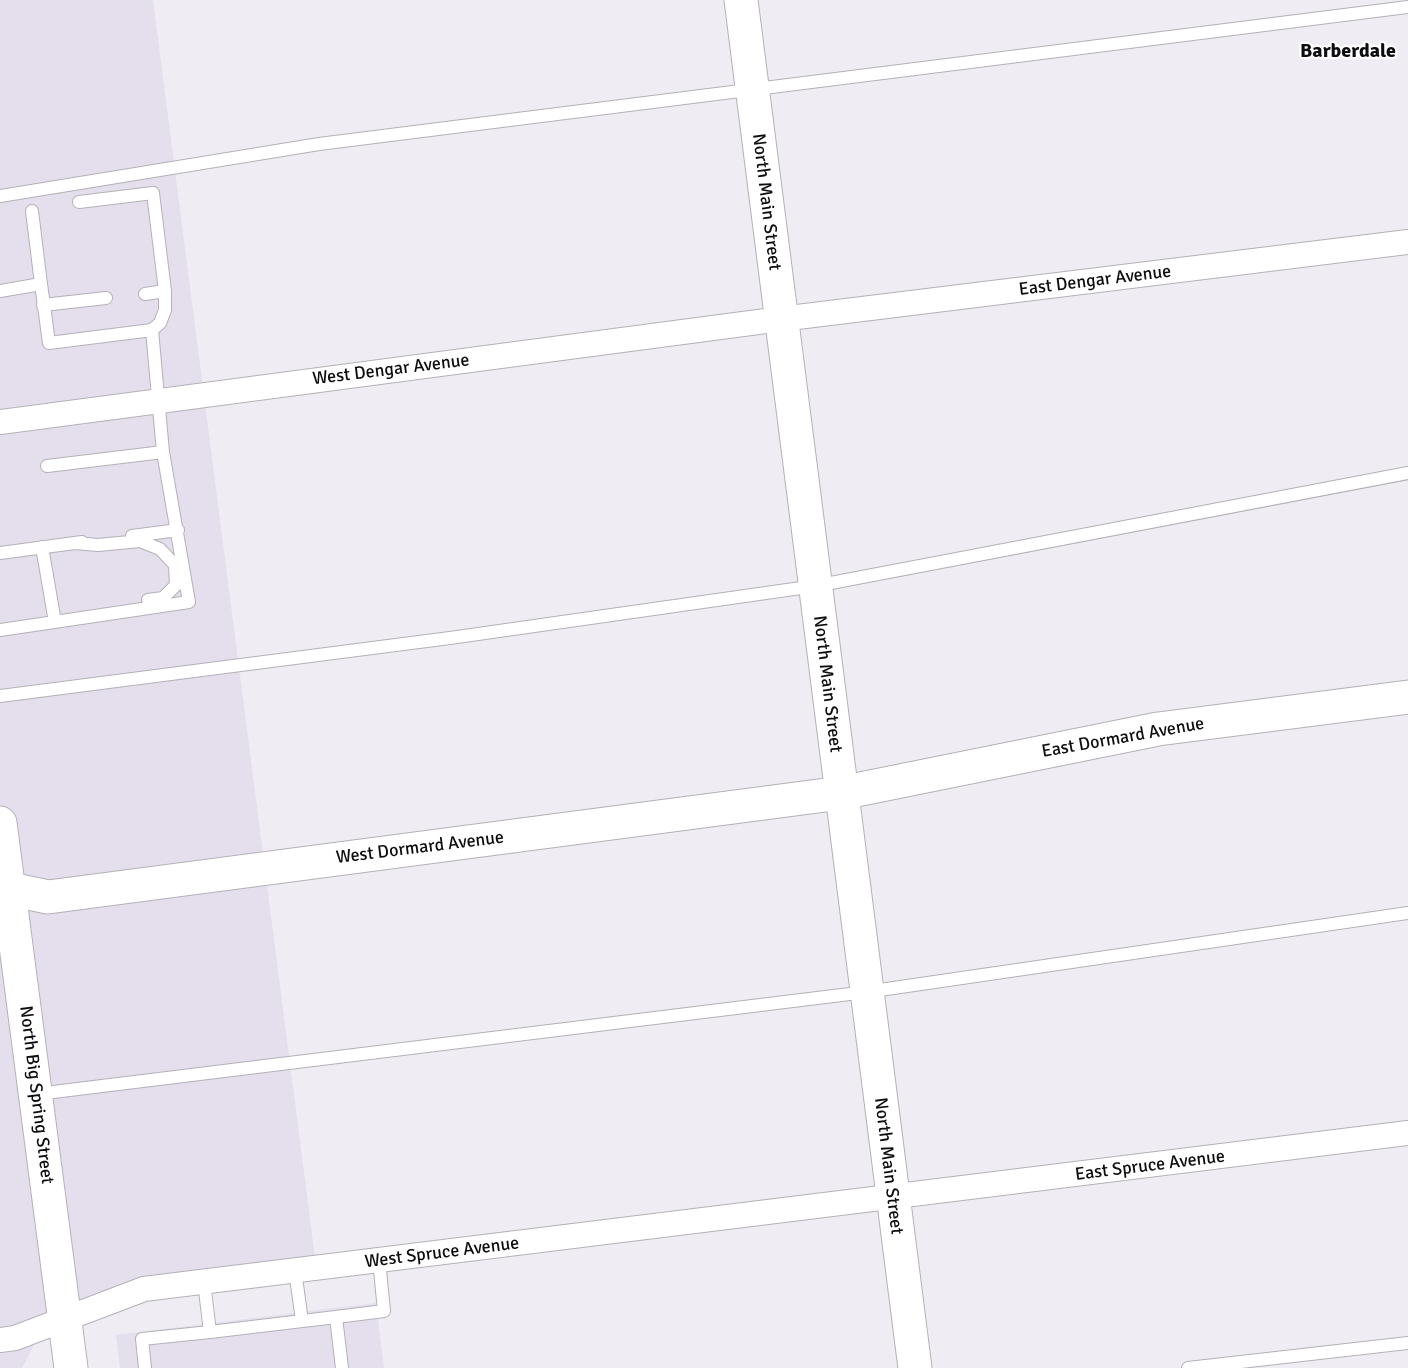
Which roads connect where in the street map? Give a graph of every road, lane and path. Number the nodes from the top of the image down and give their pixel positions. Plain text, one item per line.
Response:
1 (741, 0) edge
2 (1408, 7) edge
3 (752, 90) junction
4 (0, 196) edge
5 (79, 202) dead end
6 (32, 211) dead end
7 (1408, 242) edge
8 (41, 284) junction
9 (0, 291) edge
10 (165, 291) junction
11 (145, 294) dead end
12 (106, 298) dead end
13 (44, 305) junction
14 (781, 319) junction
15 (152, 330) junction
16 (159, 400) junction
17 (0, 422) edge
18 (163, 452) junction
19 (47, 466) dead end
20 (1408, 472) edge
21 (178, 530) junction
22 (75, 543) junction
23 (42, 547) junction
24 (0, 553) edge
25 (815, 586) junction
26 (107, 615) junction
27 (55, 622) junction
28 (0, 630) edge
29 (0, 696) edge
30 (1408, 697) edge
31 (841, 793) junction
32 (0, 823) edge
33 (4, 888) edge
34 (1408, 913) edge
35 (866, 992) junction
36 (37, 1094) junction
37 (1408, 1133) edge
38 (892, 1198) junction
39 (379, 1260) junction
40 (295, 1270) junction
41 (204, 1282) junction
42 (336, 1317) junction
43 (65, 1320) junction
44 (302, 1321) junction
45 (210, 1332) junction
46 (0, 1340) edge
47 (1408, 1343) edge
48 (71, 1368) edge
49 (145, 1368) edge
50 (342, 1368) edge
51 (915, 1368) edge
52 (1188, 1368) edge

1 - 3 main road, North Main Street
2 - 3 lane
3 - 4 lane
3 - 14 main road, North Main Street
5 - 10 lane
6 - 8 lane
7 - 14 street, East Dengar Avenue
8 - 9 lane
8 - 13 lane
10 - 11 lane
10 - 15 lane
12 - 13 lane
13 - 15 lane
14 - 16 street, West Dengar Avenue
14 - 25 main road, North Main Street
15 - 16 lane
16 - 17 street, West Dengar Avenue
16 - 18 lane
18 - 19 lane
18 - 21 lane
20 - 25 lane
21 - 22 lane
21 - 26 lane
22 - 23 lane
22 - 26 lane
23 - 24 lane
23 - 27 lane
25 - 29 lane
25 - 31 main road, North Main Street
26 - 27 lane
27 - 28 lane
30 - 31 main road, East Dormard Avenue
31 - 33 main road, West Dormard Avenue
31 - 35 main road, North Main Street
32 - 33 main road, North Big Spring Street
33 - 36 main road, North Big Spring Street
34 - 35 lane
35 - 36 lane
35 - 38 main road, North Main Street
36 - 43 main road, North Big Spring Street
37 - 38 street, East Spruce Avenue
38 - 39 street, West Spruce Avenue
38 - 51 main road, North Main Street
39 - 40 street, West Spruce Avenue
39 - 42 lane
40 - 41 street, West Spruce Avenue
40 - 44 lane
41 - 43 street, West Spruce Avenue
41 - 45 lane
42 - 44 lane
42 - 50 lane
43 - 46 street, West Spruce Avenue
43 - 48 main road, North Big Spring Street
44 - 45 lane
45 - 49 lane
47 - 52 lane

